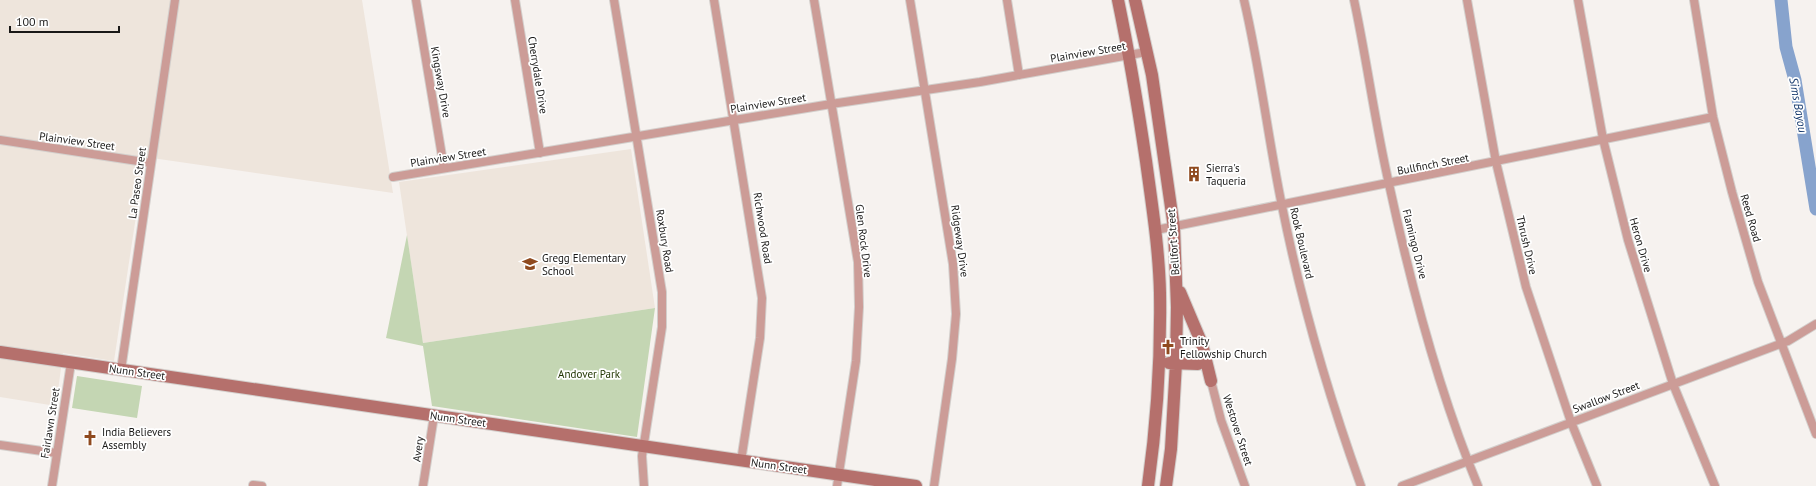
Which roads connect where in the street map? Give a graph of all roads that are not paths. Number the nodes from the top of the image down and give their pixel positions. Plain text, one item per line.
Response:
1 (175, 0) edge
2 (416, 0) edge
3 (515, 0) edge
4 (614, 0) edge
5 (714, 0) edge
6 (814, 0) edge
7 (910, 0) edge
8 (1007, 0) edge
9 (1118, 0) edge
10 (1135, 0) edge
11 (1244, 0) edge
12 (1354, 0) edge
13 (1467, 0) edge
14 (1578, 0) edge
15 (1694, 0) edge
16 (1146, 52) junction
17 (1130, 56) junction
18 (1019, 75) junction
19 (924, 90) junction
20 (831, 104) junction
21 (1713, 117) junction
22 (734, 120) junction
23 (637, 137) junction
24 (1603, 139) junction
25 (0, 140) edge
26 (540, 153) junction
27 (1496, 162) junction
28 (151, 163) junction
29 (444, 168) junction
30 (393, 177) dead end
31 (1388, 184) junction
32 (1282, 205) junction
33 (1174, 228) junction
34 (1156, 230) junction
35 (1175, 280) junction
36 (1816, 324) edge
37 (1780, 344) junction
38 (0, 352) edge
39 (1206, 356) junction
40 (1160, 362) junction
41 (71, 363) junction
42 (1176, 363) junction
43 (1192, 365) junction
44 (121, 370) junction
45 (1212, 381) junction
46 (1673, 384) junction
47 (434, 416) junction
48 (1571, 422) junction
49 (1816, 434) edge
50 (0, 445) edge
51 (645, 446) junction
52 (56, 453) junction
53 (741, 460) junction
54 (1468, 461) junction
55 (838, 480) edge
56 (253, 485) dead end
57 (52, 486) edge
58 (262, 486) edge
59 (423, 486) edge
60 (644, 486) edge
61 (916, 486) edge
62 (934, 486) edge
63 (1148, 486) edge
64 (1166, 486) edge
65 (1245, 486) edge
66 (1361, 486) edge
67 (1402, 486) edge
68 (1478, 486) edge
69 (1597, 486) edge
70 (1716, 486) edge

1 - 28 street, La Paseo Street
2 - 29 street, Kingsway Drive
3 - 26 street, Cherrydale Drive
4 - 23 street, Roxbury Road
5 - 22 street, Richwood Road
6 - 20 street, Glen Rock Drive
7 - 19 street, Ridgeway Drive
8 - 18 street
9 - 17 main road, Bellfort Street
10 - 16 main road, Bellfort Street
11 - 32 street, Rook Boulevard
12 - 31 street, Flamingo Drive
13 - 27 street, Thrush Drive
14 - 24 street, Heron Drive
15 - 21 street, Reed Road
16 - 17 street, Plainview Street
16 - 33 main road, Bellfort Street
17 - 18 street, Plainview Street
17 - 34 main road, Bellfort Street
18 - 19 street, Plainview Street
19 - 20 street, Plainview Street
19 - 62 street, Ridgeway Drive
20 - 22 street, Plainview Street
20 - 55 street, Glen Rock Drive
21 - 24 street, Bullfinch Street
21 - 37 street, Reed Road
22 - 23 street, Plainview Street
22 - 53 street, Richwood Road
23 - 26 street, Plainview Street
23 - 51 street, Roxbury Road
24 - 27 street, Bullfinch Street
24 - 46 street, Heron Drive
25 - 28 street, Plainview Street
26 - 29 street, Plainview Street
27 - 31 street, Bullfinch Street
27 - 48 street, Thrush Drive
28 - 44 street, La Paseo Street
29 - 30 street, Plainview Street
31 - 32 street, Bullfinch Street
31 - 54 street, Flamingo Drive
32 - 33 street, Bullfinch Street
32 - 66 street, Rook Boulevard
33 - 34 street, Bullfinch Street
33 - 35 main road, Bellfort Street
34 - 40 main road, Bellfort Street
35 - 39 main road
35 - 42 main road, Bellfort Street
36 - 37 street, Swallow Street
37 - 46 street, Swallow Street
37 - 49 street, Reed Road
38 - 41 main road, Nunn Street
39 - 43 main road
39 - 45 main road
40 - 42 main road
40 - 63 main road, Bellfort Street
41 - 44 main road, Nunn Street
41 - 52 street, Fairlawn Street
42 - 43 main road
42 - 64 main road, Bellfort Street
43 - 45 main road
44 - 47 main road, Nunn Street
45 - 65 street, Westover Street
46 - 48 street, Swallow Street
46 - 70 street, Heron Drive
47 - 51 main road, Nunn Street
47 - 59 street, Avery
48 - 54 street, Swallow Street
48 - 69 street, Thrush Drive
50 - 52 street
51 - 53 main road, Nunn Street
51 - 60 street, Roxbury Road
52 - 57 street, Fairlawn Street
53 - 55 main road, Nunn Street
54 - 67 street, Swallow Street
54 - 68 street, Flamingo Drive
55 - 61 main road, Nunn Street
56 - 58 street

